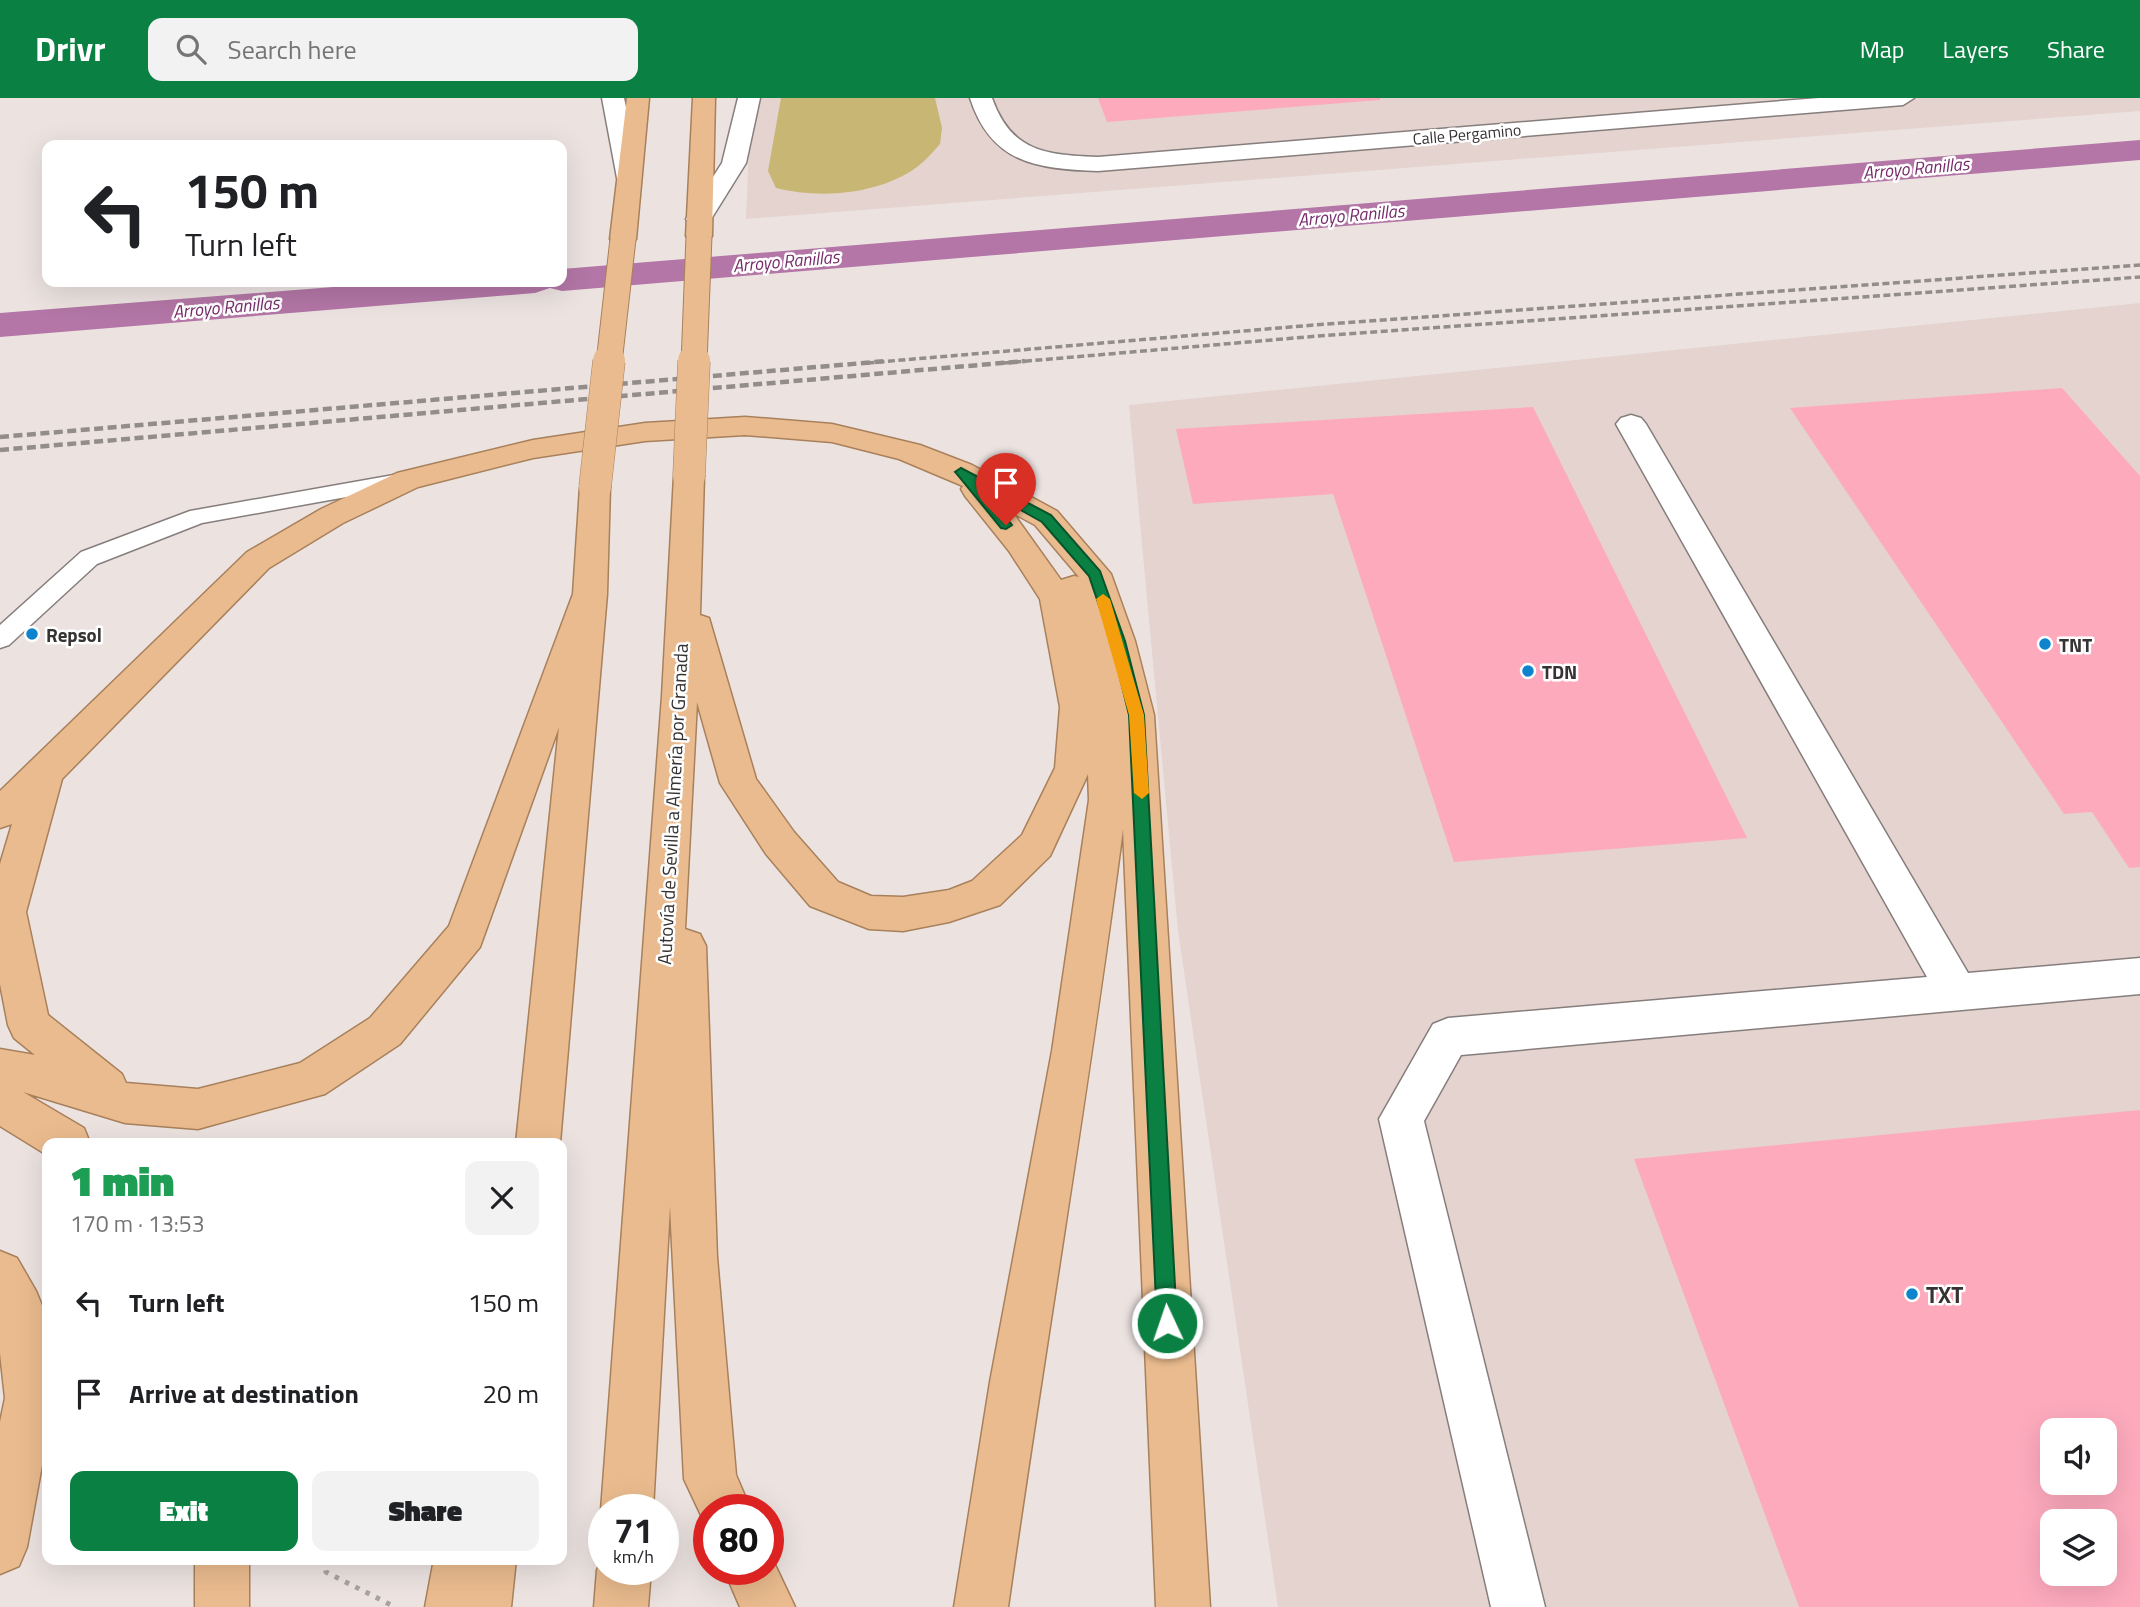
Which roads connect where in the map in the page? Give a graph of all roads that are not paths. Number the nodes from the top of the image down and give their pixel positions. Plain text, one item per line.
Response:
1 (613, 98) edge
2 (638, 98) edge
3 (704, 98) edge
4 (749, 98) edge
5 (981, 98) edge
6 (1890, 99) edge
7 (629, 178) junction
8 (699, 227) junction
9 (1630, 424) dead end
10 (961, 472) junction
11 (408, 480) junction
12 (685, 565) junction
13 (590, 594) junction
14 (0, 639) edge
15 (680, 696) junction
16 (46, 773) junction
17 (0, 813) edge
18 (3, 918) edge
19 (2140, 976) edge
20 (1957, 992) junction
21 (0, 1068) edge
22 (0, 1102) edge
23 (125, 1102) junction
24 (60, 1138) edge
25 (538, 1138) edge
26 (0, 1275) edge
27 (628, 1494) edge
28 (717, 1494) edge
29 (0, 1547) edge
30 (222, 1565) edge
31 (460, 1565) edge
32 (488, 1565) edge
33 (623, 1585) edge
34 (758, 1585) edge
35 (222, 1607) edge
36 (452, 1607) edge
37 (484, 1607) edge
38 (621, 1607) edge
39 (768, 1607) edge
40 (981, 1607) edge
41 (1183, 1607) edge
42 (1518, 1607) edge

1 - 7 street
2 - 7 highway
3 - 8 highway, Autovía de Sevilla a Almería por Granada
4 - 8 street
5 - 6 street, Calle Pergamino
7 - 13 highway, bridge
8 - 12 highway, Autovía de Sevilla a Almería por Granada, bridge
9 - 20 street
10 - 11 highway
10 - 12 highway
10 - 40 highway
10 - 41 highway
11 - 14 lane
11 - 16 highway
12 - 15 highway, Autovía de Sevilla a Almería por Granada
13 - 23 highway
13 - 25 highway
15 - 27 highway, Autovía de Sevilla a Almería por Granada
15 - 28 highway
16 - 17 highway
16 - 18 highway
18 - 23 highway
19 - 20 street
20 - 42 street
21 - 23 highway
22 - 24 highway
26 - 29 highway
30 - 35 highway
31 - 36 highway
32 - 37 highway
33 - 38 highway
34 - 39 highway

